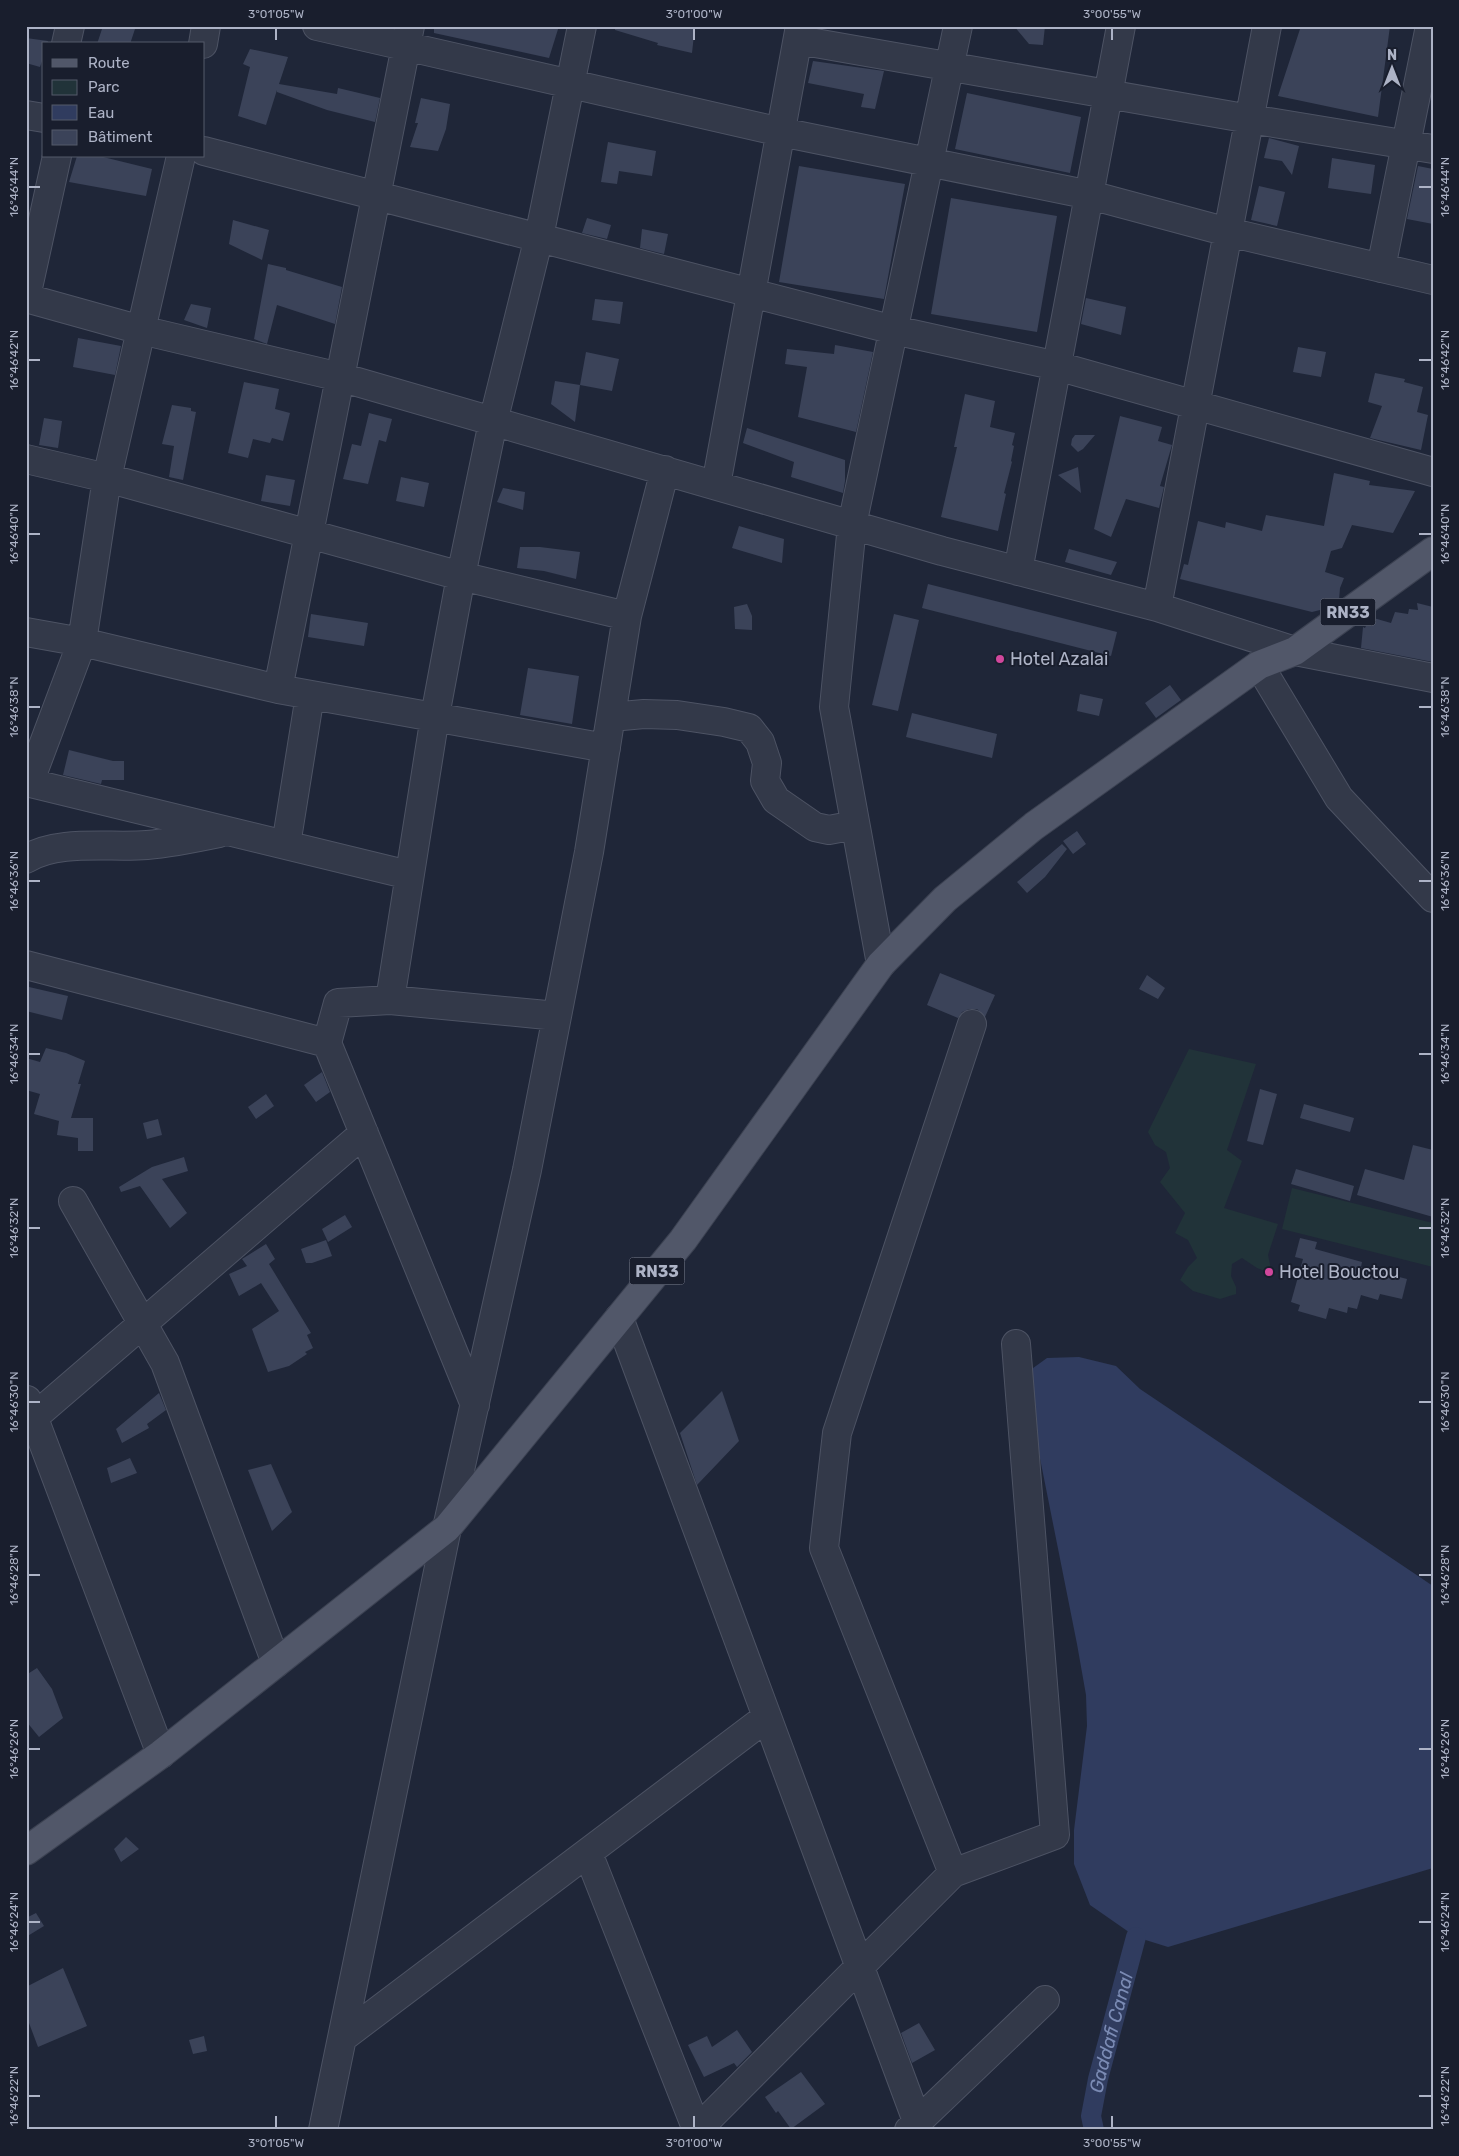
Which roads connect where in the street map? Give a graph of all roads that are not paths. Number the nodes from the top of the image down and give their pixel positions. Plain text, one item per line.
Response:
1 (70, 26) edge
2 (206, 26) edge
3 (317, 26) edge
4 (582, 26) edge
5 (958, 26) edge
6 (1121, 26) edge
7 (1267, 26) edge
8 (1430, 26) edge
9 (799, 33) edge
10 (408, 36) edge
11 (66, 42) edge
12 (203, 42) edge
13 (950, 67) junction
14 (570, 84) junction
15 (1109, 95) junction
16 (26, 115) edge
17 (42, 118) edge
18 (1250, 119) junction
19 (781, 132) junction
20 (1406, 145) junction
21 (1433, 149) edge
22 (205, 151) edge
23 (57, 158) edge
24 (180, 158) edge
25 (930, 162) junction
26 (1090, 195) junction
27 (376, 196) junction
28 (1228, 232) junction
29 (539, 237) junction
30 (1380, 268) junction
31 (1433, 280) edge
32 (752, 292) junction
33 (26, 297) edge
34 (141, 330) junction
35 (894, 330) junction
36 (1057, 366) junction
37 (340, 378) junction
38 (1195, 406) junction
39 (493, 422) junction
40 (26, 459) edge
41 (665, 470) junction
42 (1433, 472) edge
43 (107, 478) junction
44 (716, 485) junction
45 (852, 525) junction
46 (308, 534) junction
47 (1433, 551) edge
48 (1018, 571) junction
49 (461, 576) junction
50 (1157, 607) junction
51 (627, 616) junction
52 (26, 632) edge
53 (82, 642) junction
54 (1295, 651) junction
55 (1259, 665) junction
56 (1433, 678) edge
57 (278, 689) junction
58 (310, 695) junction
59 (435, 716) junction
60 (611, 717) junction
61 (606, 748) junction
62 (28, 782) edge
63 (855, 825) junction
64 (228, 831) junction
65 (286, 845) junction
66 (26, 860) edge
67 (409, 875) junction
68 (1433, 898) edge
69 (881, 964) junction
70 (26, 965) edge
71 (390, 1000) junction
72 (557, 1016) junction
73 (972, 1024) dead end
74 (327, 1043) junction
75 (364, 1133) junction
76 (73, 1201) dead end
77 (619, 1318) junction
78 (142, 1323) junction
79 (1016, 1344) dead end
80 (474, 1405) junction
81 (30, 1408) edge
82 (447, 1528) junction
83 (276, 1664) junction
84 (767, 1718) junction
85 (161, 1754) junction
86 (29, 1842) edge
87 (588, 1853) junction
88 (953, 1873) junction
89 (860, 1967) junction
90 (1045, 2000) dead end
91 (342, 2038) junction
92 (913, 2126) edge
93 (323, 2130) edge
94 (697, 2130) edge

1 - 11 street
2 - 12 street
3 - 10 street
4 - 14 street
5 - 13 street
6 - 15 street
7 - 18 street
8 - 20 street
9 - 13 street
9 - 19 street
10 - 14 street
10 - 27 street
13 - 15 street
13 - 25 street
14 - 19 street
14 - 29 street
15 - 18 street
15 - 26 street
16 - 17 street
18 - 20 street
18 - 28 street
19 - 25 street
19 - 32 street
20 - 21 street
20 - 30 street
22 - 27 street
23 - 33 street
24 - 34 street
25 - 26 street
25 - 35 street
26 - 28 street
26 - 36 street
27 - 29 street
27 - 37 street
28 - 30 street
28 - 38 street
29 - 32 street
29 - 39 street
30 - 31 street
32 - 35 street
32 - 44 street
33 - 34 street
34 - 37 street
34 - 43 street
35 - 36 street
35 - 45 street
36 - 38 street
36 - 48 street
37 - 39 street
37 - 46 street
38 - 42 street
38 - 50 street
39 - 41 street
39 - 49 street
40 - 43 street
41 - 44 street
41 - 51 street
43 - 46 street
43 - 53 street
44 - 45 street
45 - 48 street
45 - 63 street
46 - 49 street
46 - 57 street
47 - 54 main road, RN33
48 - 50 street
49 - 51 street
49 - 59 street
50 - 54 street
51 - 60 street
52 - 53 street
53 - 57 street
53 - 62 street
54 - 55 main road, RN33
54 - 56 street
55 - 68 street
55 - 69 main road, RN33
57 - 58 street
58 - 59 street
58 - 65 street
59 - 61 street
59 - 67 street
60 - 61 street
60 - 63 street
61 - 72 street
62 - 64 street
63 - 69 street
64 - 65 street
64 - 66 street
65 - 67 street
67 - 71 street
69 - 77 main road, RN33
70 - 74 street
71 - 72 street
71 - 74 street
72 - 80 street
73 - 88 street
74 - 75 street
75 - 78 street
75 - 80 street
76 - 78 street
77 - 82 main road, RN33
77 - 84 street
78 - 81 street
78 - 83 street
79 - 88 street
80 - 82 street
81 - 85 street
82 - 83 main road, RN33
82 - 91 street
83 - 85 main road, RN33
84 - 87 street
84 - 89 street
85 - 86 main road, RN33
87 - 91 street
87 - 94 street
88 - 89 street
89 - 92 street
89 - 94 street
90 - 92 street
91 - 93 street

